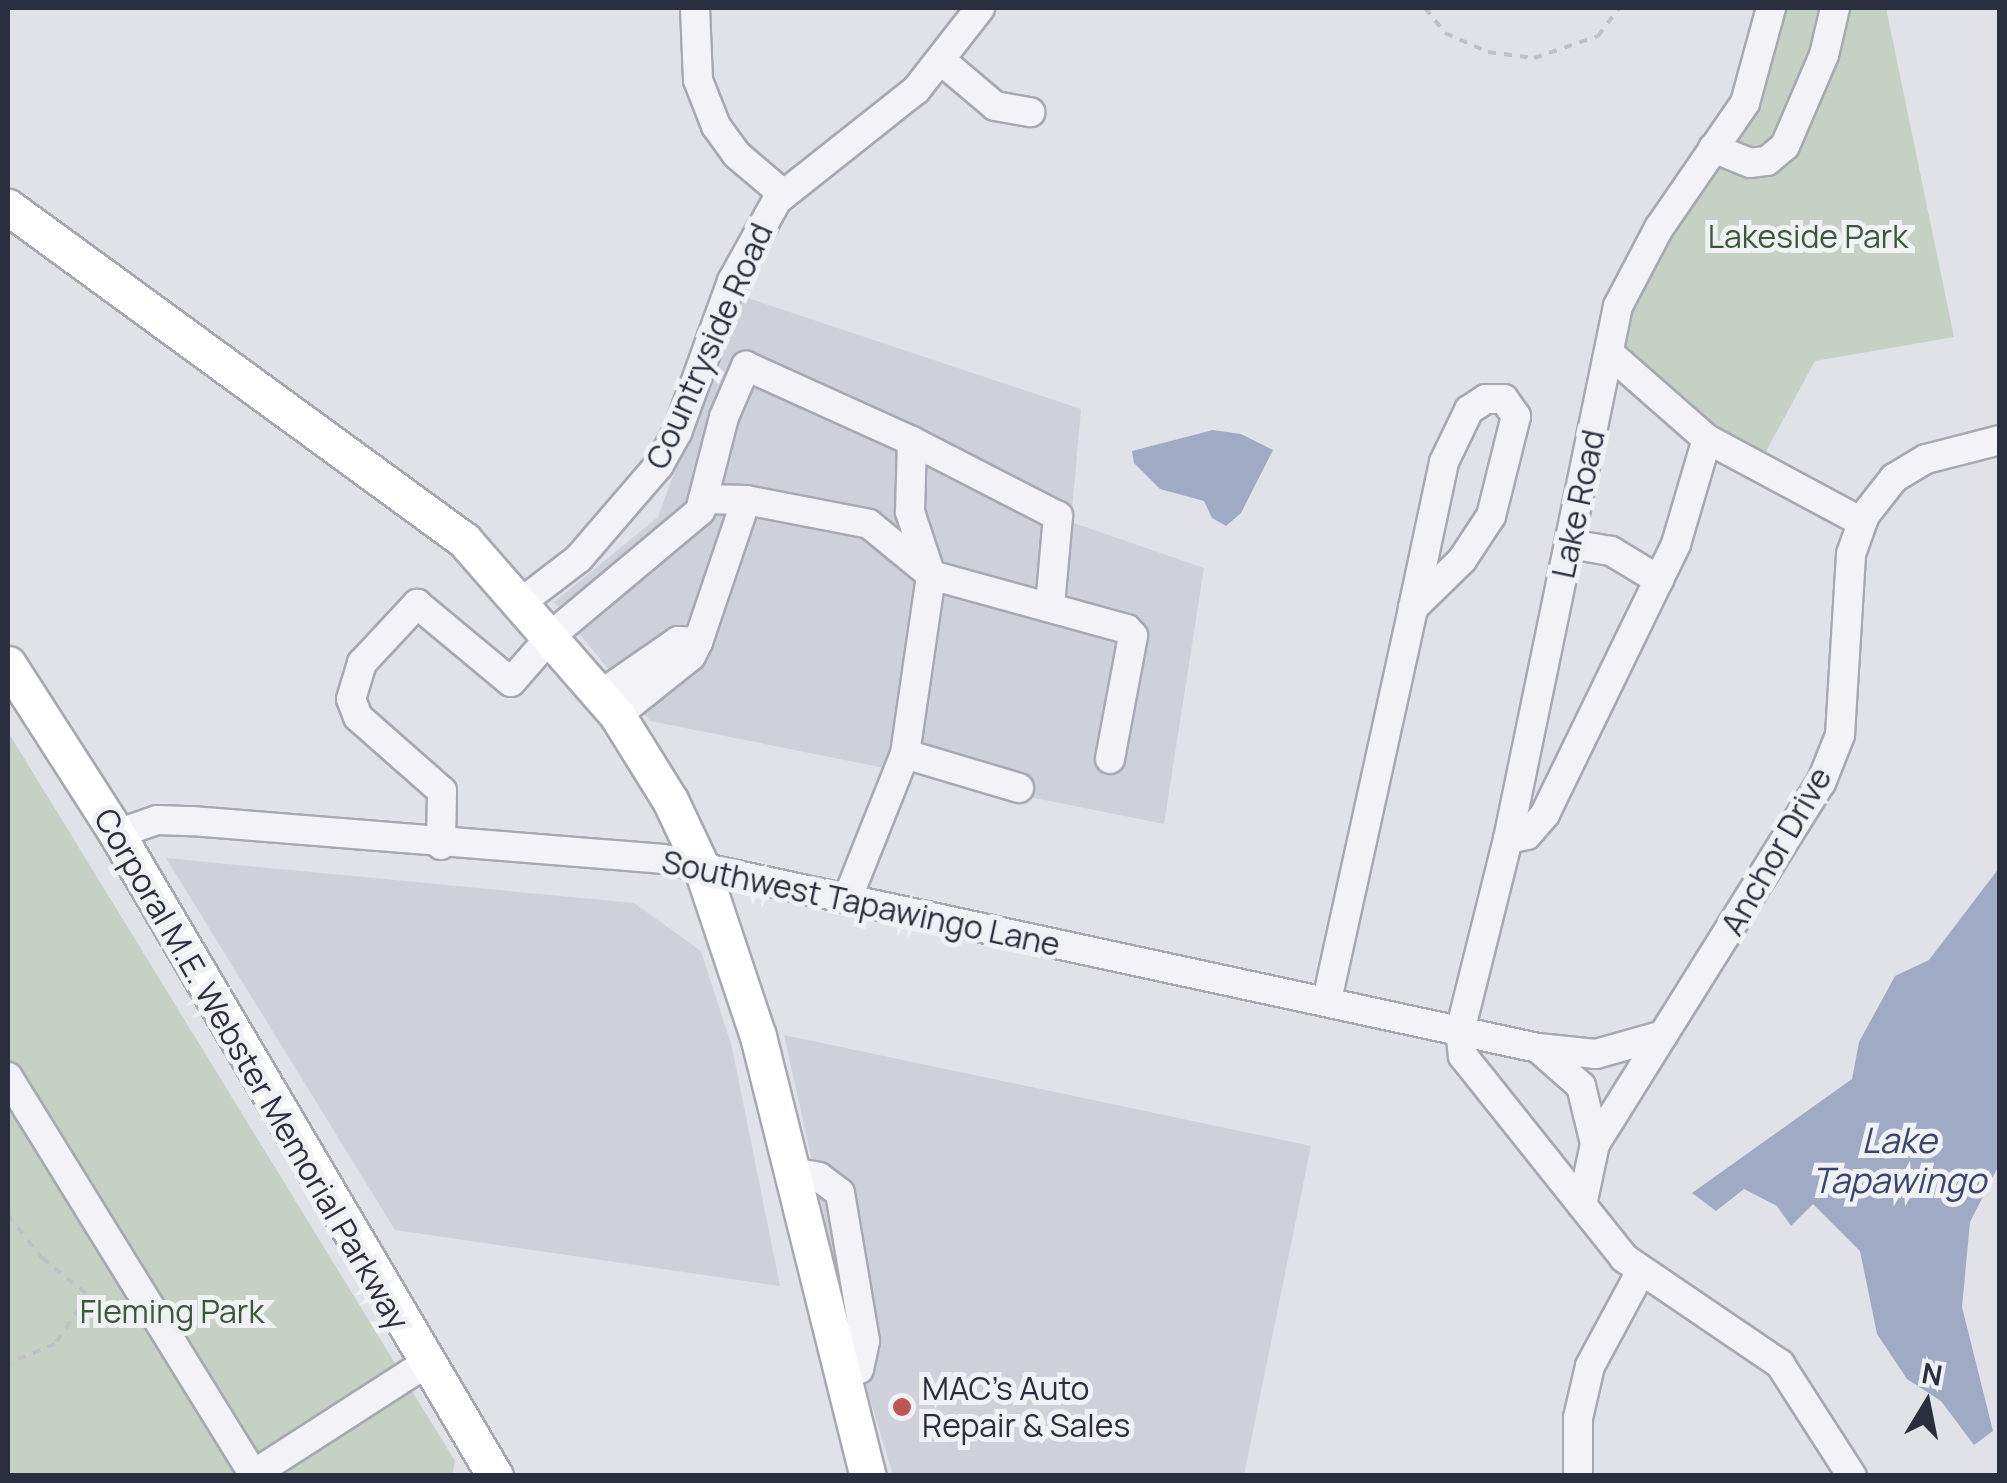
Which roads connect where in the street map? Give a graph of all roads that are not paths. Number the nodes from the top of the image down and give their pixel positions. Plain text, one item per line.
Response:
1 (695, 8) edge
2 (980, 8) edge
3 (1770, 8) edge
4 (1835, 8) edge
5 (944, 62) junction
6 (1030, 112) dead end
7 (1713, 148) junction
8 (783, 194) junction
9 (8, 207) edge
10 (1609, 353) junction
11 (1708, 438) junction
12 (2000, 440) edge
13 (912, 441) junction
14 (703, 499) junction
15 (746, 500) junction
16 (1862, 522) junction
17 (1570, 544) junction
18 (932, 575) junction
19 (1658, 580) junction
20 (523, 601) junction
21 (1050, 605) junction
22 (1413, 608) junction
23 (553, 634) junction
24 (8, 664) edge
25 (608, 705) junction
26 (905, 754) junction
27 (1110, 759) dead end
28 (1019, 788) dead end
29 (117, 834) junction
30 (1508, 839) junction
31 (441, 845) junction
32 (701, 866) junction
33 (848, 898) junction
34 (1327, 1000) junction
35 (1460, 1031) junction
36 (1663, 1036) junction
37 (1538, 1048) junction
38 (8, 1077) edge
39 (1595, 1144) junction
40 (1582, 1205) junction
41 (1640, 1273) junction
42 (424, 1364) junction
43 (252, 1475) edge
44 (494, 1476) edge
45 (868, 1476) edge
46 (1578, 1476) edge
47 (1852, 1476) edge

1 - 8 street
2 - 5 street, Countryside Road
3 - 7 street, Lake Road
4 - 7 street
5 - 6 street
5 - 8 street, Countryside Road
7 - 10 street, Lake Road
8 - 20 street, Countryside Road
9 - 20 main road
10 - 11 street
10 - 17 street, Lake Road
11 - 16 street
11 - 19 street
12 - 16 street, Anchor Drive
13 - 14 street
13 - 18 street
13 - 21 street
14 - 15 street
14 - 23 street
15 - 18 street
15 - 25 street
16 - 36 street, Anchor Drive
17 - 19 street
17 - 30 street, Lake Road
18 - 21 street
18 - 26 street
19 - 30 street
20 - 23 main road
21 - 27 street
22 - 22 street
22 - 34 street
23 - 25 main road
23 - 31 street
24 - 29 main road, Corporal M.E. Webster Memorial Parkway
25 - 32 main road
26 - 28 street
26 - 33 street
29 - 31 street, Southwest Tapawingo Lane
29 - 42 main road, Corporal M.E. Webster Memorial Parkway
30 - 35 street, Lake Road
31 - 32 street, Southwest Tapawingo Lane
32 - 33 street, Southwest Tapawingo Lane
32 - 45 main road
33 - 34 street, Southwest Tapawingo Lane
34 - 35 street, Southwest Tapawingo Lane
35 - 37 street, Southwest Tapawingo Lane
35 - 40 street
36 - 37 street
36 - 39 street, Anchor Drive
37 - 39 street, Anchor Drive
38 - 43 street
39 - 40 street, Anchor Drive
40 - 41 street
41 - 46 street
41 - 47 street
42 - 43 street
42 - 44 main road, Corporal M.E. Webster Memorial Parkway

